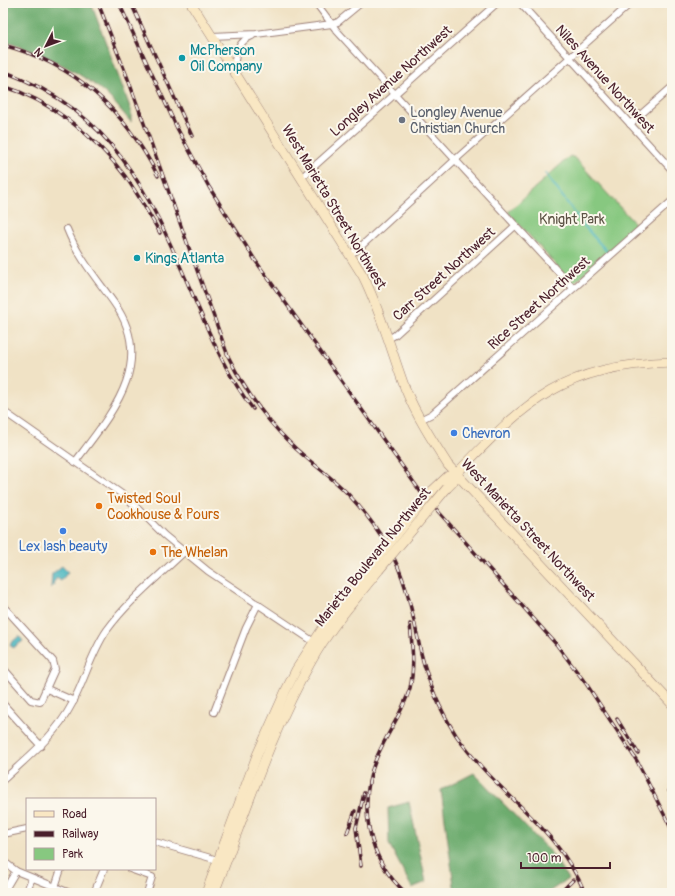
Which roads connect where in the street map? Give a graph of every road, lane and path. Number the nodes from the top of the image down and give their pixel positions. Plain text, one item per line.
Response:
1 (191, 3) edge
2 (316, 3) edge
3 (361, 3) edge
4 (496, 3) edge
5 (520, 3) edge
6 (631, 3) edge
7 (332, 24) junction
8 (256, 34) junction
9 (212, 36) junction
10 (570, 58) junction
11 (233, 70) junction
12 (672, 87) edge
13 (395, 94) junction
14 (630, 124) junction
15 (455, 160) junction
16 (672, 170) edge
17 (301, 178) junction
18 (672, 201) edge
19 (515, 226) junction
20 (67, 229) dead end
21 (350, 255) junction
22 (573, 288) junction
23 (388, 339) junction
24 (672, 362) edge
25 (3, 411) edge
26 (420, 420) junction
27 (75, 462) junction
28 (456, 474) junction
29 (184, 552) junction
30 (258, 604) junction
31 (3, 606) edge
32 (317, 644) junction
33 (3, 668) edge
34 (46, 689) junction
35 (74, 701) junction
36 (3, 704) edge
37 (672, 704) edge
38 (214, 712) dead end
39 (41, 746) junction
40 (3, 780) edge
41 (26, 829) edge
42 (3, 834) edge
43 (156, 842) edge
44 (3, 861) edge
45 (222, 862) junction
46 (61, 870) edge
47 (104, 870) edge
48 (133, 870) edge
49 (16, 872) junction
50 (32, 878) junction
51 (55, 887) junction
52 (3, 893) edge
53 (26, 893) edge
54 (69, 893) edge
55 (94, 893) edge
56 (147, 893) edge
57 (206, 893) edge
58 (214, 893) edge

1 - 9 street, West Marietta Street Northwest
2 - 7 street
3 - 7 street
4 - 13 street, Longley Avenue Northwest
5 - 10 street, Niles Avenue Northwest
6 - 10 street
7 - 8 street
7 - 13 street
8 - 9 street
8 - 11 street
9 - 11 street, West Marietta Street Northwest
10 - 14 street, Niles Avenue Northwest
10 - 15 street
11 - 17 street, West Marietta Street Northwest
12 - 14 street
13 - 15 street
13 - 17 street, Longley Avenue Northwest
14 - 16 street, Niles Avenue Northwest
15 - 19 street
15 - 21 street
17 - 21 street, West Marietta Street Northwest
18 - 22 street, Rice Street Northwest
19 - 22 street
19 - 23 street, Carr Street Northwest
20 - 27 street
21 - 23 street, West Marietta Street Northwest
22 - 26 street, Rice Street Northwest
23 - 26 street, West Marietta Street Northwest
24 - 28 street, Marietta Boulevard Northwest
25 - 27 street
26 - 28 street, West Marietta Street Northwest
27 - 29 street
28 - 32 street, Marietta Boulevard Northwest, bridge
28 - 37 street, West Marietta Street Northwest
29 - 30 street
29 - 35 street
30 - 32 street
30 - 38 street
31 - 34 street
32 - 45 street, Marietta Boulevard Northwest
33 - 34 street
34 - 35 street
35 - 39 street
36 - 39 street
39 - 40 street
41 - 42 street
43 - 45 street
44 - 49 street
45 - 57 street
45 - 58 street
46 - 51 street
47 - 55 street
48 - 56 street
49 - 50 street
49 - 52 street
50 - 51 street
50 - 53 street
51 - 54 street

